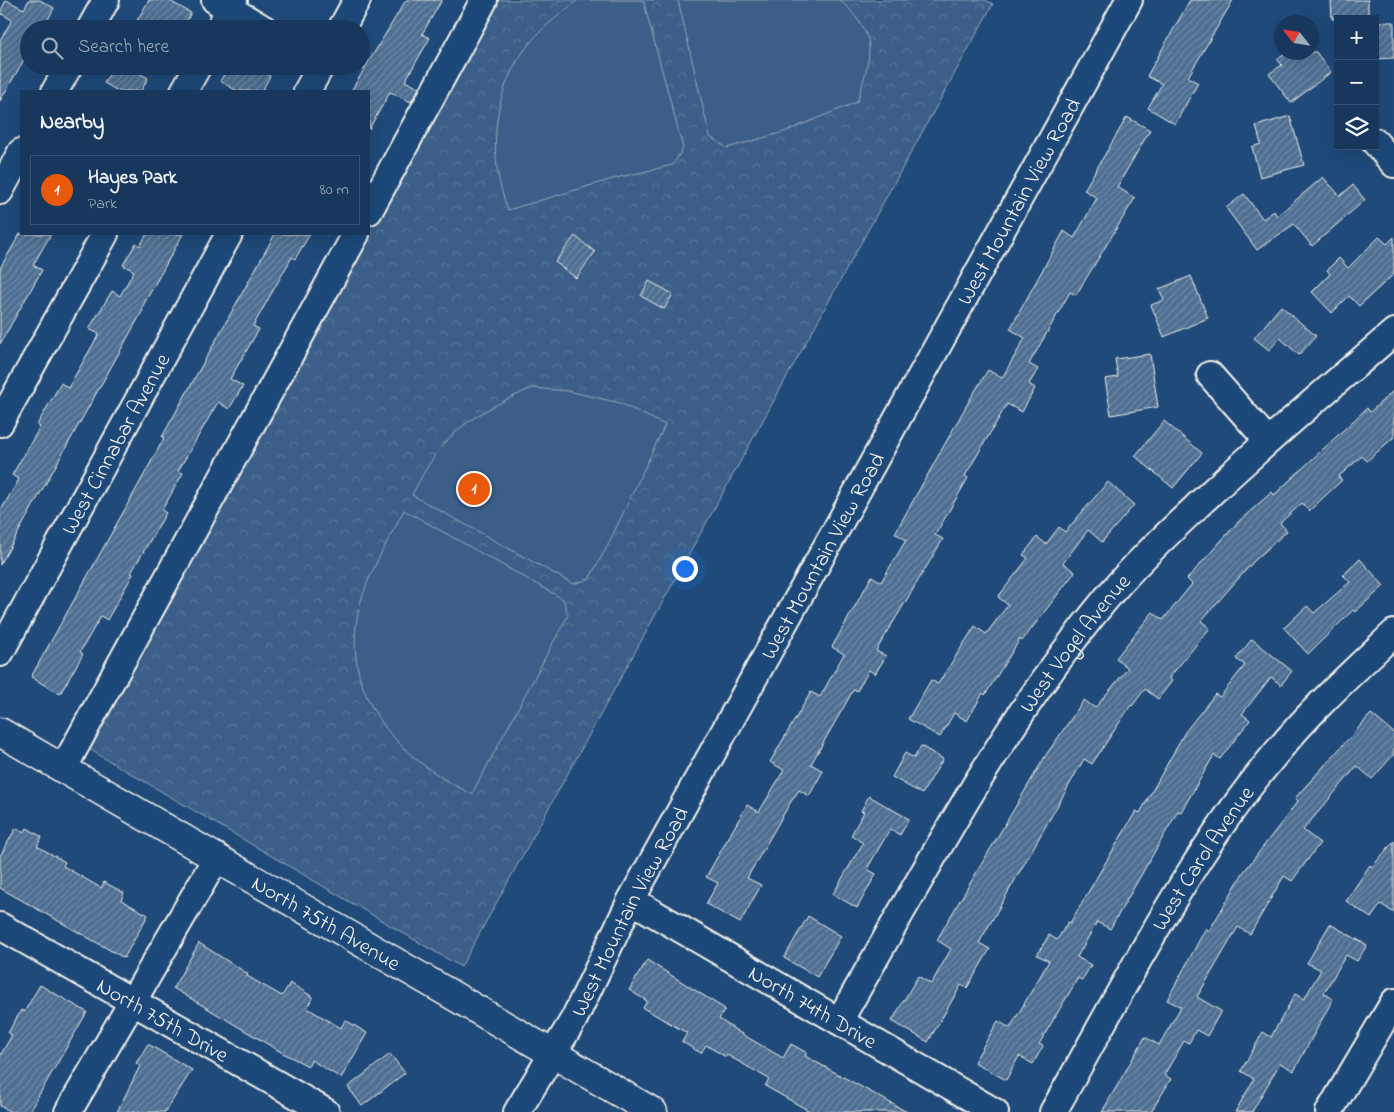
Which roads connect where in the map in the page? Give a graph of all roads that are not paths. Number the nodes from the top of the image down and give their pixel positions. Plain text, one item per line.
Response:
1 (106, 0) edge
2 (357, 0) edge
3 (484, 0) edge
4 (1129, 0) edge
5 (224, 9) edge
6 (95, 20) edge
7 (246, 20) edge
8 (346, 20) edge
9 (64, 75) edge
10 (193, 75) edge
11 (316, 75) edge
12 (56, 90) edge
13 (185, 90) edge
14 (308, 90) edge
15 (1379, 147) edge
16 (20, 154) edge
17 (1394, 164) edge
18 (0, 191) edge
19 (370, 209) edge
20 (104, 235) edge
21 (228, 235) edge
22 (355, 235) edge
23 (1394, 332) edge
24 (1210, 375) dead end
25 (0, 423) edge
26 (1268, 441) junction
27 (1394, 633) edge
28 (0, 653) edge
29 (0, 732) edge
30 (63, 769) junction
31 (217, 857) junction
32 (631, 900) junction
33 (0, 926) edge
34 (132, 1002) junction
35 (1394, 1002) edge
36 (839, 1022) junction
37 (552, 1054) junction
38 (68, 1112) edge
39 (326, 1112) edge
40 (517, 1112) edge
41 (653, 1112) edge
42 (995, 1112) edge
43 (1053, 1112) edge
44 (1329, 1112) edge

1 - 6 street
2 - 8 street
3 - 19 street
4 - 32 street, West Mountain View Road
5 - 7 street
9 - 12 street
10 - 13 street
11 - 14 street
15 - 17 street
16 - 18 street
20 - 25 street
21 - 28 street, West Cinnabar Avenue
22 - 30 street
23 - 26 street, West Vogel Avenue
24 - 26 street
26 - 36 street, West Vogel Avenue
27 - 43 street, West Carol Avenue
29 - 30 main road, North 75th Avenue
30 - 31 main road, North 75th Avenue
31 - 34 street
31 - 37 main road, North 75th Avenue
32 - 36 street, North 74th Drive
32 - 37 street, West Mountain View Road
33 - 34 street, North 75th Drive
34 - 38 street
34 - 39 street, North 75th Drive
35 - 44 street
36 - 42 street, North 74th Drive
37 - 40 street, West Mountain View Road
37 - 41 main road, North 75th Avenue

